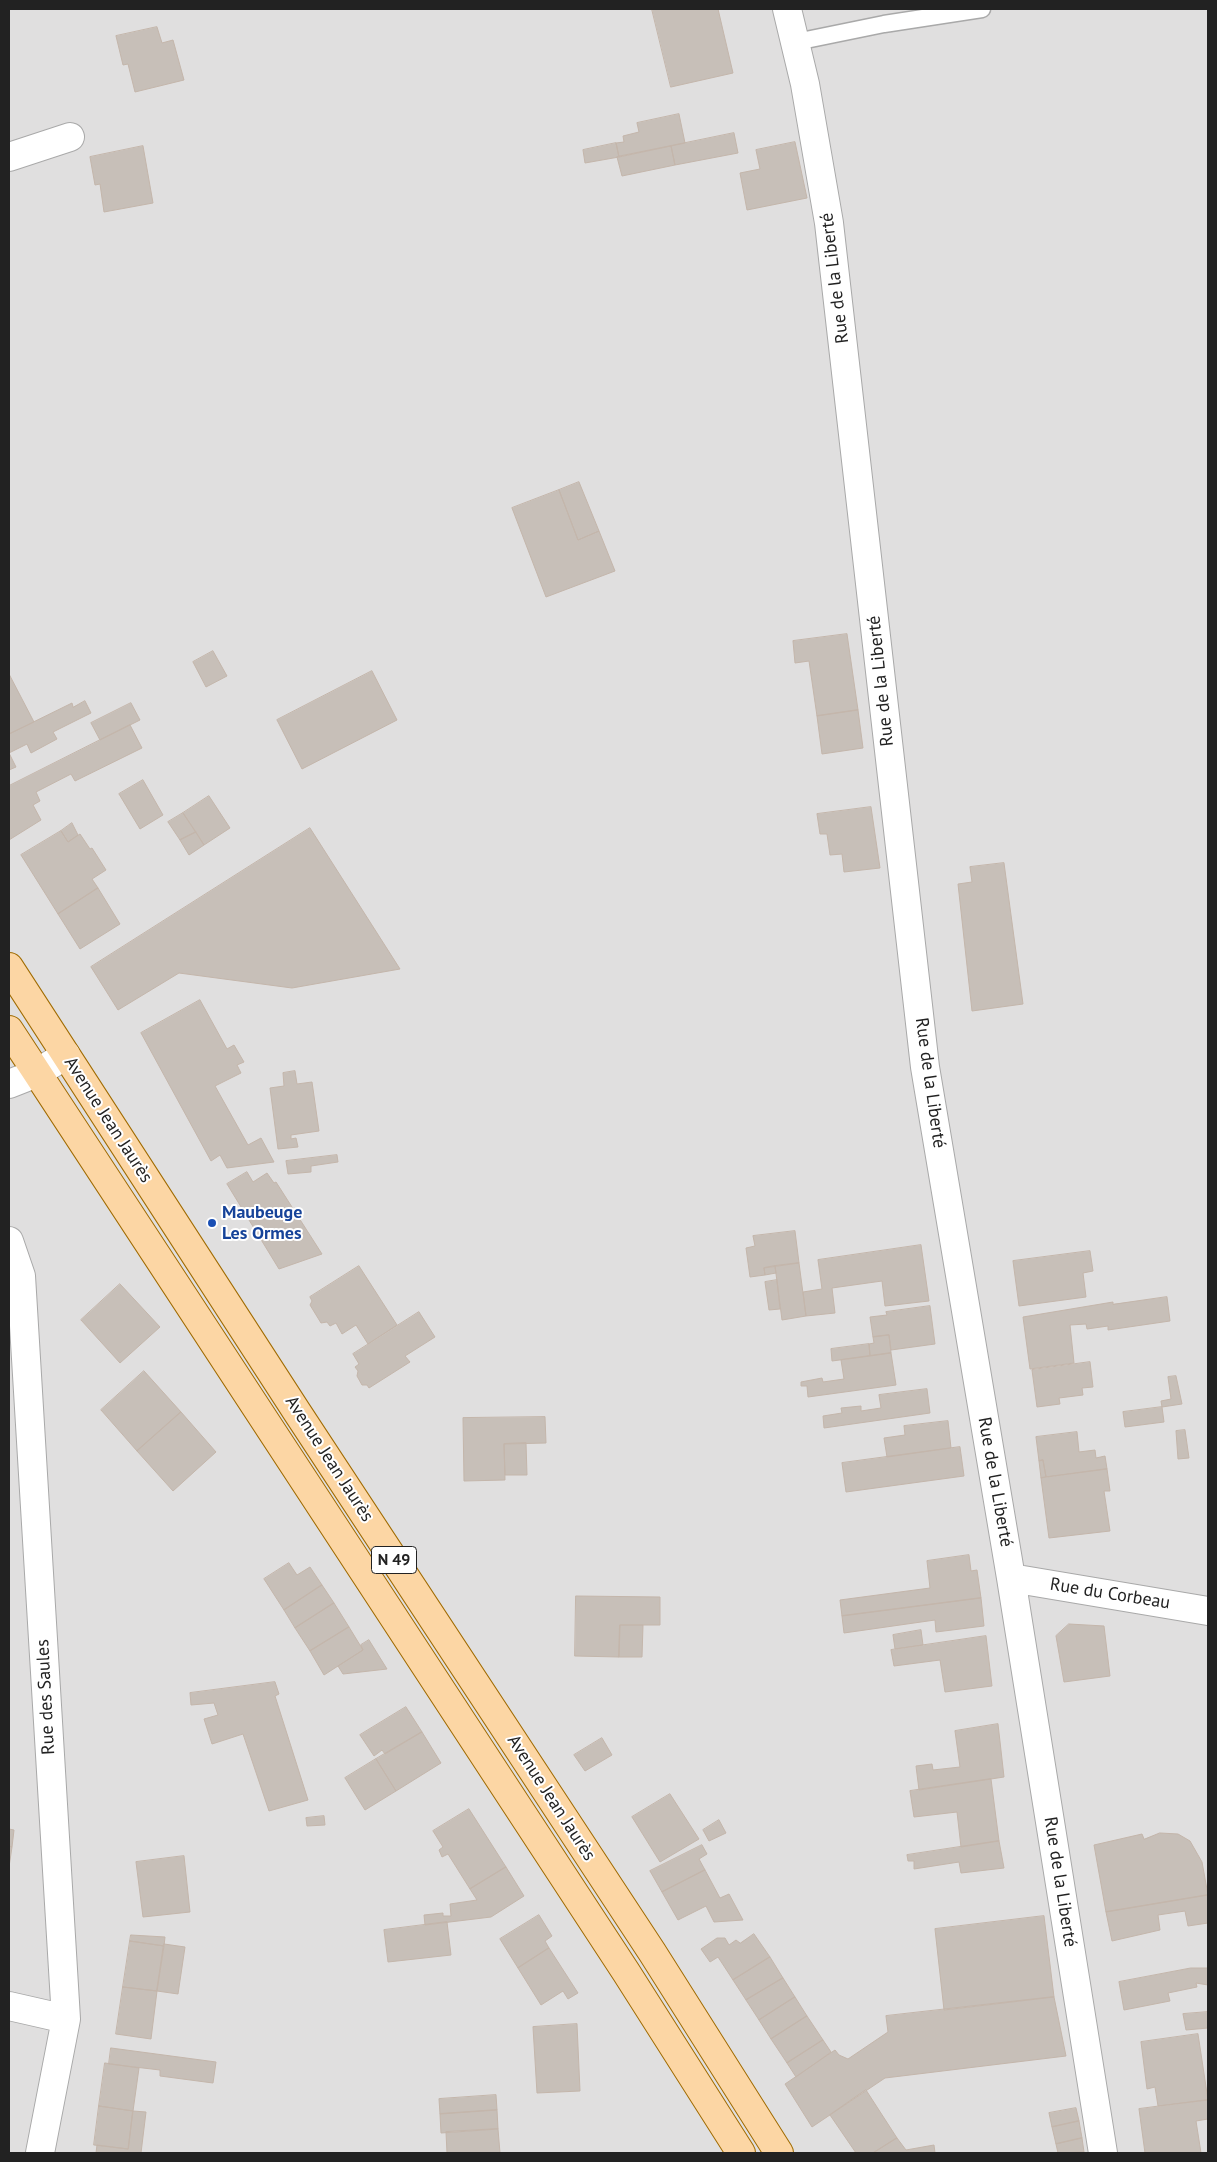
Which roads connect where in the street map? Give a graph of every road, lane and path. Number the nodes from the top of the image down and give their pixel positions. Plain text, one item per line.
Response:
1 (787, 9) edge
2 (982, 9) edge
3 (796, 42) junction
4 (70, 137) dead end
5 (9, 158) edge
6 (9, 967) edge
7 (9, 1030) edge
8 (66, 1055) junction
9 (37, 1073) junction
10 (9, 1084) edge
11 (9, 1241) edge
12 (1011, 1578) junction
13 (1208, 1610) edge
14 (9, 2006) edge
15 (66, 2019) junction
16 (40, 2153) edge
17 (740, 2153) edge
18 (779, 2153) edge
19 (1103, 2153) edge

1 - 3 street, Rue de la Liberté
2 - 3 lane
3 - 12 street, Rue de la Liberté
4 - 5 street
6 - 8 main road, Avenue Jean Jaurès / N 49
7 - 9 main road, Avenue Jean Jaurès / N 49
8 - 9 street
8 - 18 main road, Avenue Jean Jaurès / N 49
9 - 10 street
9 - 17 main road, Avenue Jean Jaurès / N 49
11 - 15 street, Rue des Saules
12 - 13 street, Rue du Corbeau
12 - 19 street, Rue de la Liberté
14 - 15 street
15 - 16 street, Rue des Saules

